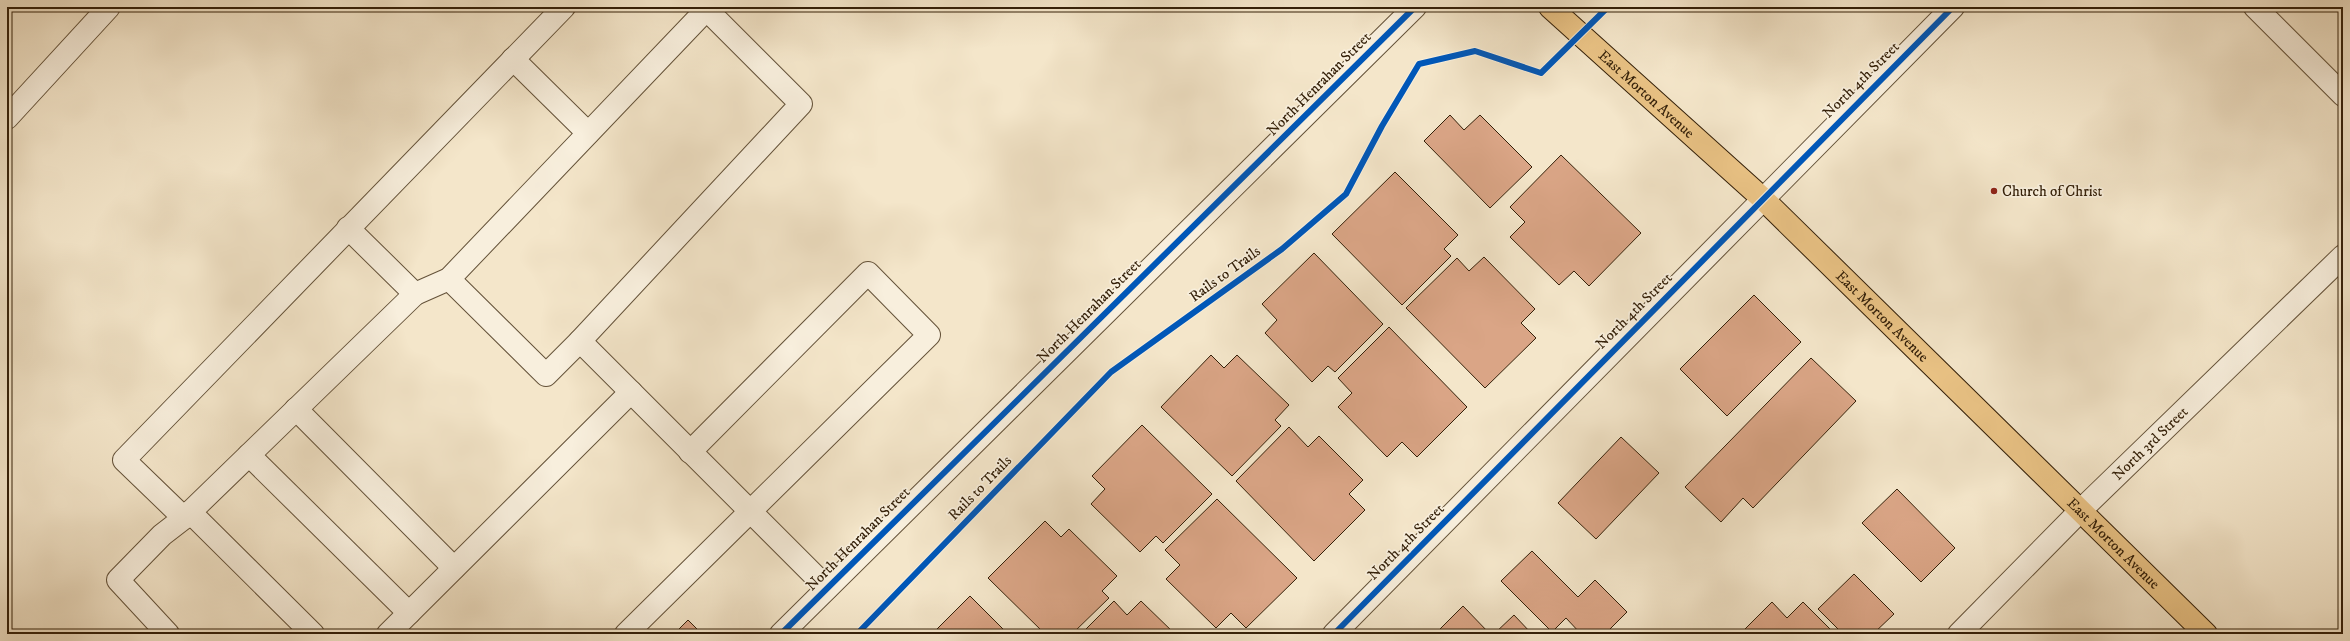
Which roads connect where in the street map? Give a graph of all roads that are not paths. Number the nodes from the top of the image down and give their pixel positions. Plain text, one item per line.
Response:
1 (109, 7) edge
2 (564, 7) edge
3 (1415, 7) edge
4 (1550, 7) edge
5 (1953, 7) edge
6 (706, 8) edge
7 (2265, 10) edge
8 (513, 59) junction
9 (2343, 95) edge
10 (7, 118) edge
11 (588, 133) junction
12 (1762, 198) junction
13 (348, 228) junction
14 (2343, 256) edge
15 (449, 279) junction
16 (415, 294) junction
17 (580, 341) junction
18 (631, 392) junction
19 (296, 410) junction
20 (690, 452) junction
21 (249, 455) junction
22 (2080, 511) junction
23 (751, 512) junction
24 (187, 515) junction
25 (454, 568) junction
26 (827, 588) junction
27 (409, 613) junction
28 (168, 634) edge
29 (314, 634) edge
30 (388, 634) edge
31 (626, 634) edge
32 (780, 634) edge
33 (1334, 634) edge
34 (1959, 634) edge
35 (2206, 634) edge

1 - 10 street
2 - 8 street
3 - 26 street, North Henrahan Street
4 - 12 main road, East Morton Avenue
5 - 12 street, North 4th Street
6 - 11 street
6 - 17 street
7 - 9 street
8 - 11 street
8 - 13 street
11 - 15 street
12 - 22 main road, East Morton Avenue
12 - 33 street, North 4th Street
13 - 16 street
13 - 24 street
14 - 22 street, North 3rd Street
15 - 16 street
15 - 17 street
16 - 19 street
17 - 18 street
18 - 20 street
18 - 25 street
19 - 21 street
19 - 25 street
20 - 23 street
20 - 23 street
21 - 24 street
21 - 27 street
22 - 34 street, North 3rd Street
22 - 35 main road, East Morton Avenue
23 - 26 street
23 - 31 street
24 - 28 street
24 - 29 street
25 - 27 street
26 - 32 street, North Henrahan Street
27 - 30 street

